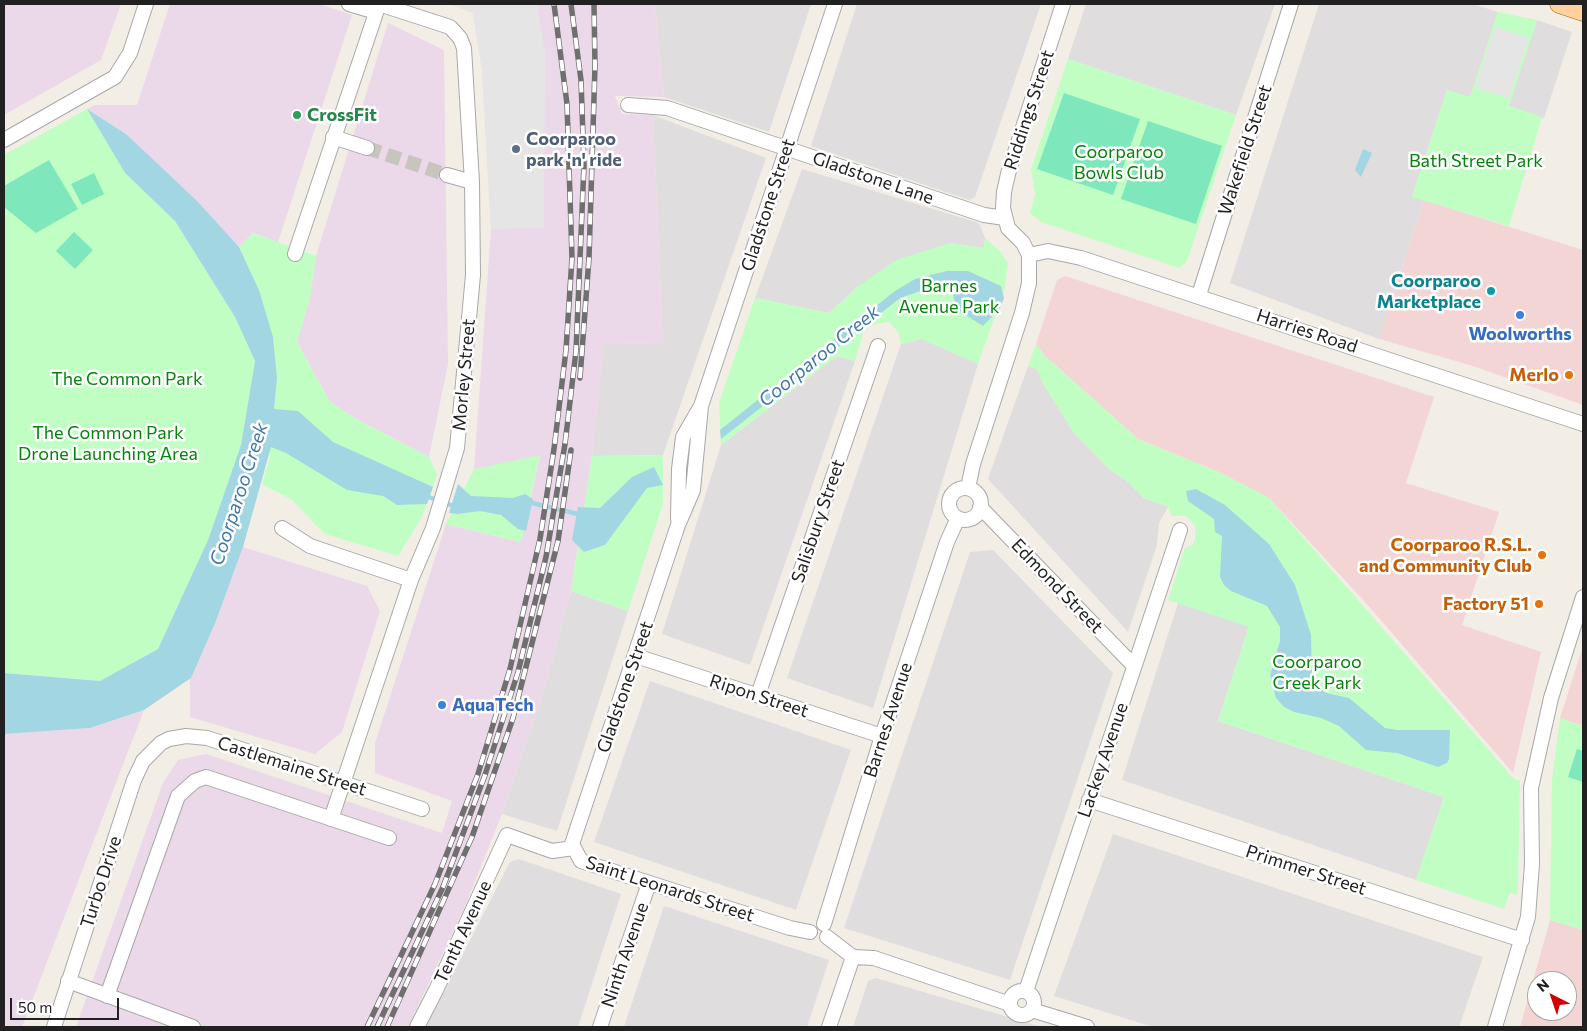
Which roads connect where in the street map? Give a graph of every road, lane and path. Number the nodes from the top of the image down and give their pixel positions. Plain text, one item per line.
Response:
1 (146, 4) edge
2 (349, 4) edge
3 (835, 4) edge
4 (1063, 4) edge
5 (1292, 4) edge
6 (1559, 4) edge
7 (377, 8) edge
8 (1583, 12) edge
9 (628, 105) dead end
10 (333, 137) junction
11 (4, 140) edge
12 (367, 148) tunnel mouth
13 (787, 149) junction
14 (447, 175) tunnel mouth
15 (472, 182) junction
16 (1004, 218) junction
17 (295, 254) dead end
18 (1029, 255) junction
19 (1199, 295) junction
20 (878, 346) dead end
21 (1583, 424) edge
22 (968, 488) junction
23 (980, 506) junction
24 (958, 518) junction
25 (282, 528) dead end
26 (1180, 530) dead end
27 (411, 580) junction
28 (1583, 597) edge
29 (636, 656) junction
30 (1134, 666) junction
31 (758, 695) junction
32 (882, 736) junction
33 (161, 743) joint
34 (344, 784) junction
35 (1089, 800) junction
36 (422, 809) dead end
37 (331, 819) junction
38 (507, 835) joint
39 (389, 838) dead end
40 (574, 848) junction
41 (649, 883) junction
42 (826, 930) junction
43 (1522, 940) junction
44 (853, 957) junction
45 (68, 981) junction
46 (1026, 991) junction
47 (107, 996) junction
48 (1010, 1004) junction
49 (1032, 1010) junction
50 (54, 1027) edge
51 (193, 1027) edge
52 (417, 1027) edge
53 (600, 1027) edge
54 (829, 1027) edge
55 (1087, 1027) edge
56 (1496, 1027) edge

1 - 11 street
2 - 7 street, Morley Street
3 - 13 street, Gladstone Street
4 - 16 street, Riddings Street
5 - 19 street, Wakefield Street
6 - 8 main road
7 - 10 street
7 - 15 street, Morley Street
9 - 13 street, Gladstone Lane
10 - 12 street
10 - 17 street
13 - 16 street, Gladstone Lane
13 - 29 street, Gladstone Street
14 - 15 street
15 - 27 street, Morley Street
16 - 18 street
18 - 19 street, Harries Road
18 - 22 street
19 - 21 street, Harries Road
20 - 31 street, Salisbury Street
22 - 23 street
22 - 24 street
23 - 24 street
23 - 30 street, Edmond Street
24 - 32 street, Barnes Avenue
25 - 27 street
26 - 30 street, Lackey Avenue
27 - 34 street, Morley Street
28 - 43 street
29 - 31 street, Ripon Street
29 - 40 street, Gladstone Street
30 - 35 street, Lackey Avenue
31 - 32 street, Ripon Street
32 - 42 street, Barnes Avenue
33 - 34 street, Castlemaine Street
33 - 45 street, Turbo Drive
34 - 36 street, Castlemaine Street
34 - 37 street, Morley Street
35 - 43 street, Primmer Street
35 - 46 street, Lackey Avenue
37 - 39 street
37 - 47 street
38 - 40 street, Saint Leonards Street
38 - 52 street, Tenth Avenue
40 - 41 street, Saint Leonards Street
41 - 42 street, Saint Leonards Street
41 - 53 street, Ninth Avenue
42 - 44 street
43 - 56 street
44 - 48 street
44 - 54 street
45 - 47 street
45 - 50 street, Turbo Drive
46 - 48 street
46 - 49 street
47 - 51 street
48 - 49 street
49 - 55 street

